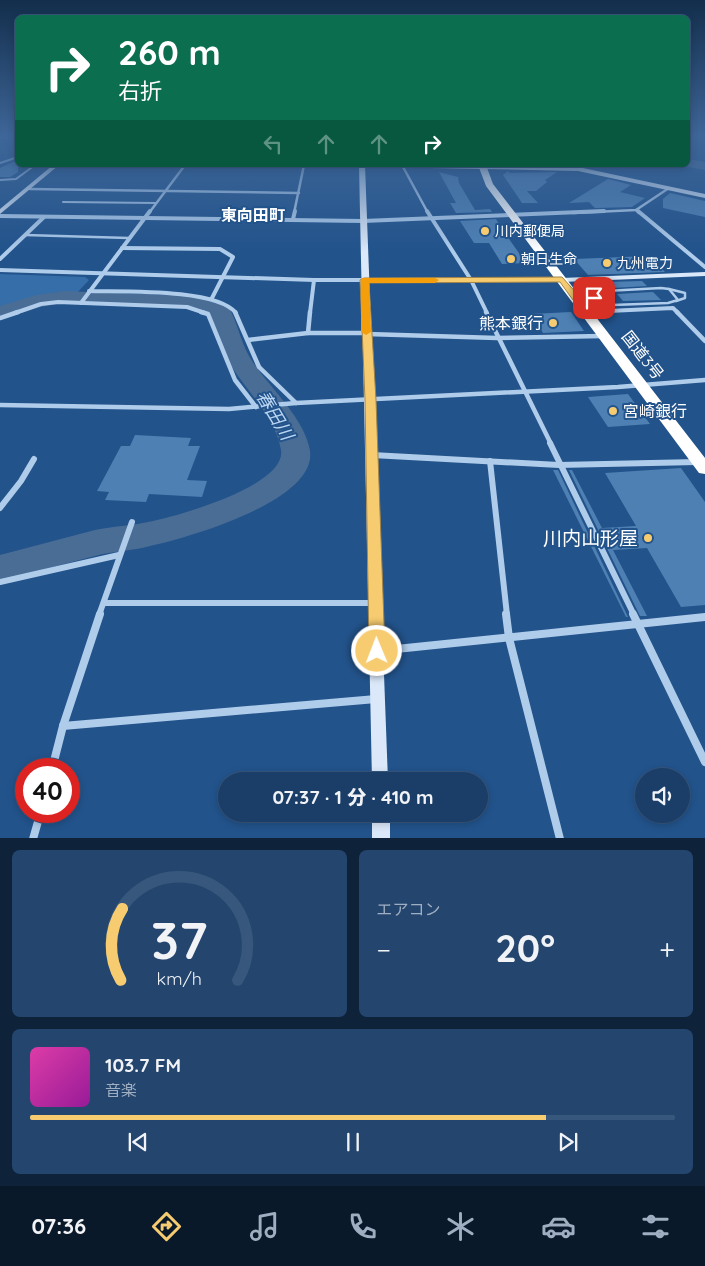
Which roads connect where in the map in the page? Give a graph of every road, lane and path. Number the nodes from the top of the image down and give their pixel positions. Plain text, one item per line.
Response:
1 (22, 174) edge
2 (46, 174) edge
3 (178, 174) edge
4 (302, 174) edge
5 (362, 174) edge
6 (407, 174) edge
7 (486, 174) edge
8 (602, 174) edge
9 (0, 180) edge
10 (669, 188) junction
11 (30, 189) junction
12 (165, 191) junction
13 (298, 193) junction
14 (705, 196) edge
15 (63, 202) dead end
16 (156, 203) junction
17 (636, 210) junction
18 (0, 212) edge
19 (512, 215) junction
20 (0, 216) edge
21 (44, 216) junction
22 (145, 218) junction
23 (431, 218) junction
24 (293, 219) junction
25 (363, 221) junction
26 (25, 235) junction
27 (129, 238) junction
28 (122, 248) junction
29 (0, 259) edge
30 (705, 266) edge
31 (0, 270) edge
32 (102, 273) junction
33 (705, 274) edge
34 (223, 278) junction
35 (314, 280) junction
36 (364, 280) junction
37 (471, 280) junction
38 (562, 280) junction
39 (669, 289) junction
40 (89, 292) junction
41 (605, 297) junction
42 (212, 298) junction
43 (576, 298) junction
44 (676, 301) junction
45 (82, 302) junction
46 (612, 305) junction
47 (617, 310) junction
48 (586, 312) junction
49 (0, 318) edge
50 (308, 333) junction
51 (366, 333) junction
52 (604, 336) junction
53 (497, 338) junction
54 (248, 340) junction
55 (705, 341) edge
56 (705, 380) edge
57 (643, 384) junction
58 (524, 392) junction
59 (370, 400) junction
60 (296, 403) junction
61 (0, 405) edge
62 (258, 407) junction
63 (372, 455) junction
64 (34, 459) dead end
65 (490, 461) junction
66 (559, 465) junction
67 (702, 465) edge
68 (0, 508) edge
69 (131, 525) dead end
70 (120, 552) junction
71 (0, 582) edge
72 (104, 603) junction
73 (376, 603) junction
74 (705, 617) edge
75 (640, 625) junction
76 (509, 638) junction
77 (377, 651) junction
78 (378, 699) junction
79 (63, 726) junction
80 (55, 758) edge
81 (705, 762) edge
82 (380, 772) edge
83 (381, 822) edge
84 (38, 823) edge
85 (34, 838) edge
86 (381, 838) edge
87 (560, 838) edge

1 - 9 lane
2 - 11 street
3 - 12 street
4 - 13 street
5 - 25 street
6 - 23 street
7 - 19 highway, 国道3号
8 - 10 street
10 - 14 street
10 - 17 street
11 - 12 street
11 - 18 street
12 - 13 street
12 - 16 street
13 - 24 street
15 - 16 lane
16 - 22 street
17 - 19 street
17 - 30 street
19 - 23 street
19 - 38 highway, 国道3号
20 - 21 street
21 - 22 street
21 - 26 street
22 - 24 street
22 - 27 street
23 - 25 street
23 - 37 street
24 - 25 street
25 - 36 street
26 - 27 lane
26 - 29 street
27 - 28 street
28 - 32 street
28 - 34 street
31 - 32 street
32 - 34 street
32 - 40 street
33 - 38 street
34 - 35 street
34 - 42 street
35 - 36 street
35 - 50 street
36 - 37 street
36 - 51 street
37 - 38 street
37 - 53 street
38 - 43 highway, 国道3号
39 - 41 lane
39 - 44 lane
39 - 44 lane
40 - 42 street
40 - 45 street
41 - 43 lane
41 - 46 lane
42 - 54 street
43 - 48 highway, 国道3号
44 - 46 lane
45 - 49 street
45 - 62 street
46 - 47 lane
47 - 48 street
47 - 55 street
48 - 52 highway, 国道3号
50 - 51 street
50 - 54 street
51 - 53 street
51 - 59 street
52 - 53 street
52 - 57 highway, 国道3号
53 - 58 street
54 - 60 street
56 - 57 street
57 - 58 street
57 - 67 highway, 国道3号
58 - 59 street
58 - 66 street
59 - 60 street
59 - 63 street
60 - 62 street
61 - 62 street
63 - 65 street
63 - 73 street
64 - 68 street
65 - 66 street
65 - 76 street
66 - 67 street
66 - 75 street
69 - 70 street
70 - 71 street
70 - 72 street
72 - 73 street
72 - 79 street
73 - 77 street
74 - 75 street
75 - 76 street
75 - 81 street
76 - 77 street
76 - 87 street
77 - 78 street
78 - 79 street
78 - 82 street
79 - 80 street
83 - 86 street
84 - 85 street

